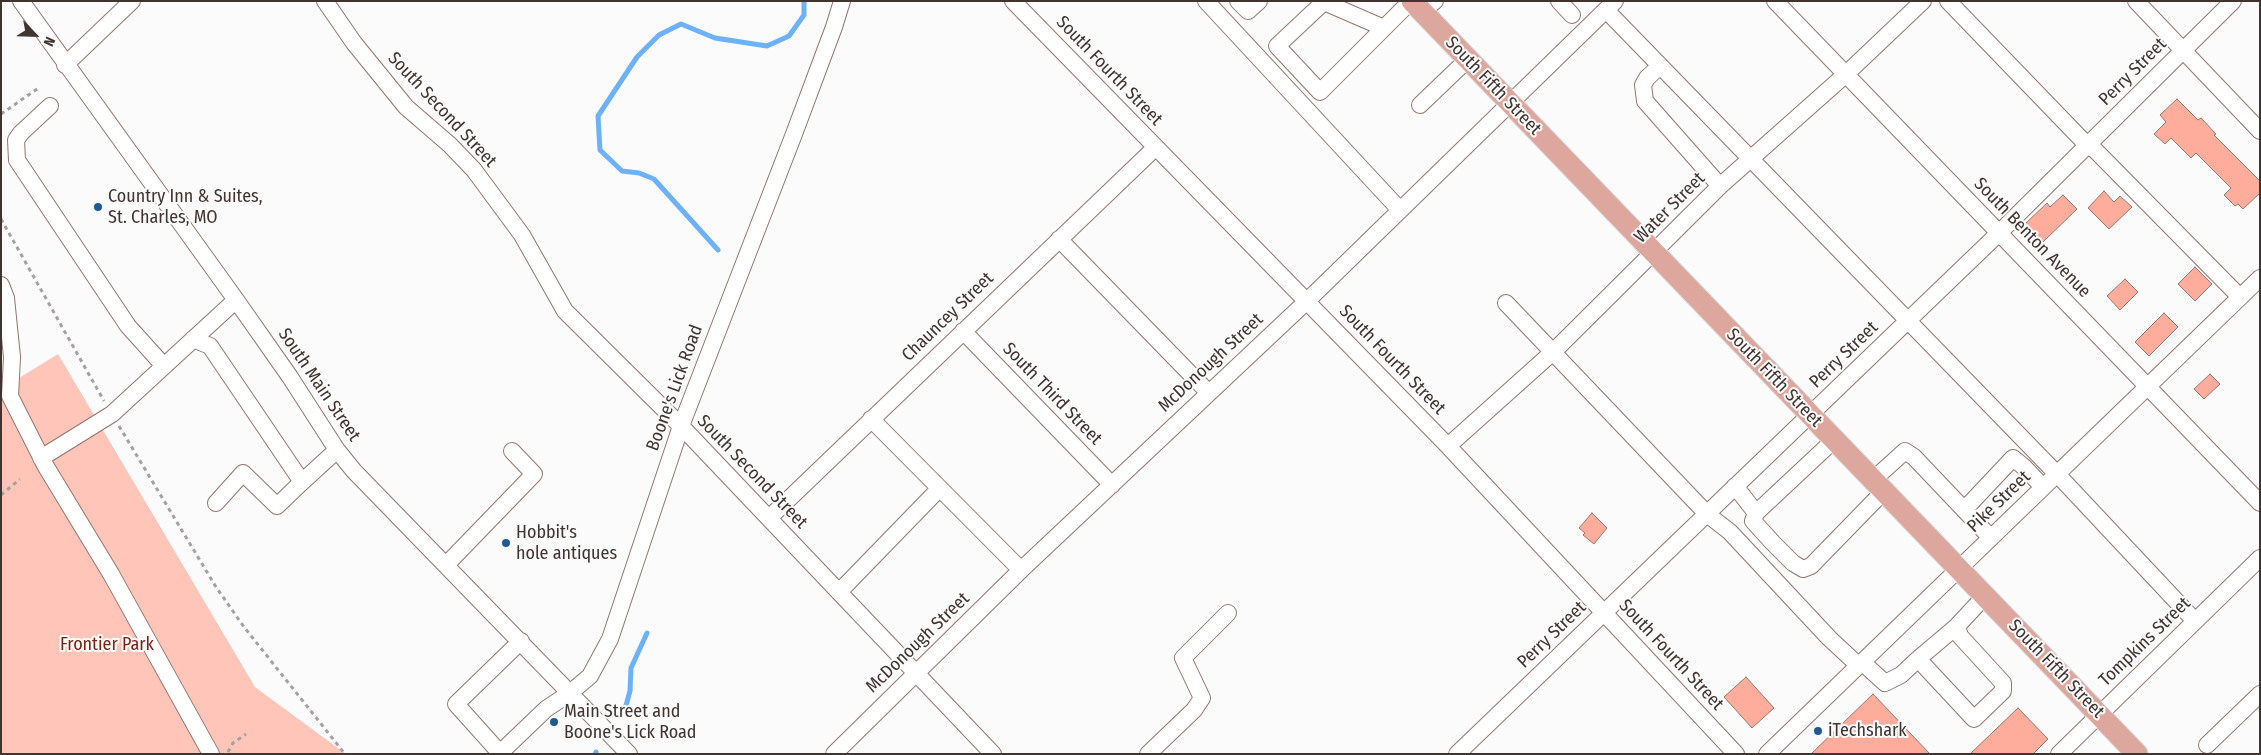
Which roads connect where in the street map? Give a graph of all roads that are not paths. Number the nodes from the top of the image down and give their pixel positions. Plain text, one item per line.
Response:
1 (20, 1) edge
2 (132, 1) edge
3 (325, 1) edge
4 (842, 1) edge
5 (1013, 1) edge
6 (1206, 1) edge
7 (1238, 1) edge
8 (1259, 1) edge
9 (1559, 1) edge
10 (1775, 1) edge
11 (1923, 1) edge
12 (1948, 1) edge
13 (2136, 1) edge
14 (2233, 1) edge
15 (1325, 2) edge
16 (1420, 4) edge
17 (1611, 6) edge
18 (1572, 15) dead end
19 (1384, 28) junction
20 (2184, 49) junction
21 (1468, 60) junction
22 (65, 65) junction
23 (1660, 66) junction
24 (1845, 75) junction
25 (1510, 103) junction
26 (1420, 105) dead end
27 (50, 106) dead end
28 (2260, 131) edge
29 (2087, 146) junction
30 (1156, 147) junction
31 (1750, 159) junction
32 (1720, 186) junction
33 (1400, 210) junction
34 (1999, 233) junction
35 (1059, 239) junction
36 (1652, 252) junction
37 (2260, 278) edge
38 (1, 285) edge
39 (2240, 297) junction
40 (236, 300) junction
41 (1307, 301) junction
42 (1506, 303) dead end
43 (1908, 320) junction
44 (963, 331) junction
45 (193, 339) junction
46 (1554, 351) junction
47 (164, 366) junction
48 (2148, 386) junction
49 (1208, 393) junction
50 (1810, 415) junction
51 (871, 419) junction
52 (681, 426) junction
53 (1834, 440) junction
54 (1448, 446) junction
55 (337, 450) junction
56 (512, 451) dead end
57 (42, 458) junction
58 (2057, 474) junction
59 (302, 482) junction
60 (1112, 485) junction
61 (1735, 486) junction
62 (1878, 486) junction
63 (2043, 487) junction
64 (939, 489) junction
65 (216, 503) dead end
66 (2260, 503) edge
67 (1964, 510) junction
68 (1707, 514) junction
69 (1755, 517) junction
70 (769, 518) junction
71 (1990, 538) junction
72 (2260, 558) edge
73 (446, 565) junction
74 (1958, 569) junction
75 (1021, 570) junction
76 (839, 592) junction
77 (1985, 596) junction
78 (1228, 613) dead end
79 (1604, 613) junction
80 (2195, 621) junction
81 (1957, 626) junction
82 (521, 641) junction
83 (1918, 660) junction
84 (1860, 664) junction
85 (916, 674) junction
86 (570, 693) junction
87 (2260, 694) edge
88 (2100, 714) junction
89 (2069, 750) edge
90 (2201, 750) edge
91 (210, 753) edge
92 (500, 753) edge
93 (629, 754) edge
94 (834, 754) edge
95 (993, 754) edge
96 (1148, 754) edge
97 (1457, 754) edge
98 (1736, 754) edge
99 (1767, 754) edge
100 (2137, 754) edge

1 - 22 street, South Main Street
2 - 22 street
3 - 52 street, South Second Street
4 - 52 street, Boone's Lick Road
5 - 30 street, South Fourth Street
6 - 33 street
7 - 8 street
9 - 18 street
10 - 24 street, South Benton Avenue
11 - 24 street, Water Street
12 - 29 street
13 - 20 street
14 - 20 street, Perry Street
15 - 19 street
15 - 19 street
16 - 19 street
16 - 21 main road, South Fifth Street
17 - 23 street
17 - 25 street, McDonough Street
20 - 28 street
20 - 29 street, Perry Street
21 - 25 main road, South Fifth Street
21 - 26 street
22 - 40 street, South Main Street
23 - 31 street
23 - 32 street
24 - 31 street, Water Street
24 - 34 street, South Benton Avenue
25 - 33 street, McDonough Street
25 - 36 main road, South Fifth Street
27 - 47 street
29 - 34 street, Perry Street
29 - 39 street
30 - 35 street, Chauncey Street
30 - 41 street, South Fourth Street
31 - 32 street, Water Street
31 - 43 street
32 - 36 street, Water Street
33 - 41 street, McDonough Street
34 - 43 street, Perry Street
34 - 48 street, South Benton Avenue
35 - 44 street, Chauncey Street
35 - 49 street
36 - 46 street, Water Street
36 - 50 main road, South Fifth Street
37 - 39 street, Pike Street
38 - 57 street
39 - 48 street, Pike Street
40 - 45 street
40 - 55 street, South Main Street
41 - 49 street, McDonough Street
41 - 54 street, South Fourth Street
42 - 46 street
43 - 50 street, Perry Street
43 - 58 street
44 - 51 street, Chauncey Street
44 - 60 street, South Third Street
45 - 47 street
45 - 59 street
46 - 54 street, Water Street
46 - 68 street
47 - 57 street
48 - 58 street, Pike Street
48 - 66 street, South Benton Avenue
49 - 60 street, McDonough Street
50 - 53 main road, South Fifth Street
50 - 61 street, Perry Street
51 - 64 street
51 - 70 street, Chauncey Street
52 - 70 street, South Second Street
52 - 86 street, Boone's Lick Road
53 - 62 main road, South Fifth Street
53 - 69 street
54 - 79 street, South Fourth Street
55 - 59 street
55 - 73 street, South Main Street
56 - 73 street
57 - 91 street
58 - 63 street, Pike Street
58 - 80 street
59 - 65 street
60 - 75 street, McDonough Street
61 - 68 street, Perry Street
61 - 69 street
62 - 67 street
62 - 69 street
62 - 74 main road, South Fifth Street
63 - 67 street
63 - 71 street, Pike Street
64 - 75 street
64 - 76 street
67 - 71 street
68 - 79 street, Perry Street
68 - 84 street
70 - 76 street, South Second Street
71 - 74 street, Pike Street
72 - 80 street, Tompkins Street
73 - 82 street, South Main Street
74 - 77 main road, South Fifth Street
74 - 84 street, Pike Street
75 - 85 street, McDonough Street
76 - 85 street, South Second Street
77 - 81 street
77 - 88 main road, South Fifth Street
78 - 96 street
79 - 97 street, Perry Street
79 - 98 street, South Fourth Street
80 - 88 street, Tompkins Street
81 - 83 street
81 - 83 street
82 - 86 street, South Main Street
82 - 92 street
83 - 84 street
84 - 99 street, Pike Street
85 - 94 street, McDonough Street
85 - 95 street, South Second Street
86 - 92 street, Boone's Lick Road
86 - 93 street, South Main Street
87 - 90 street
88 - 89 street, Tompkins Street
88 - 100 main road, South Fifth Street

